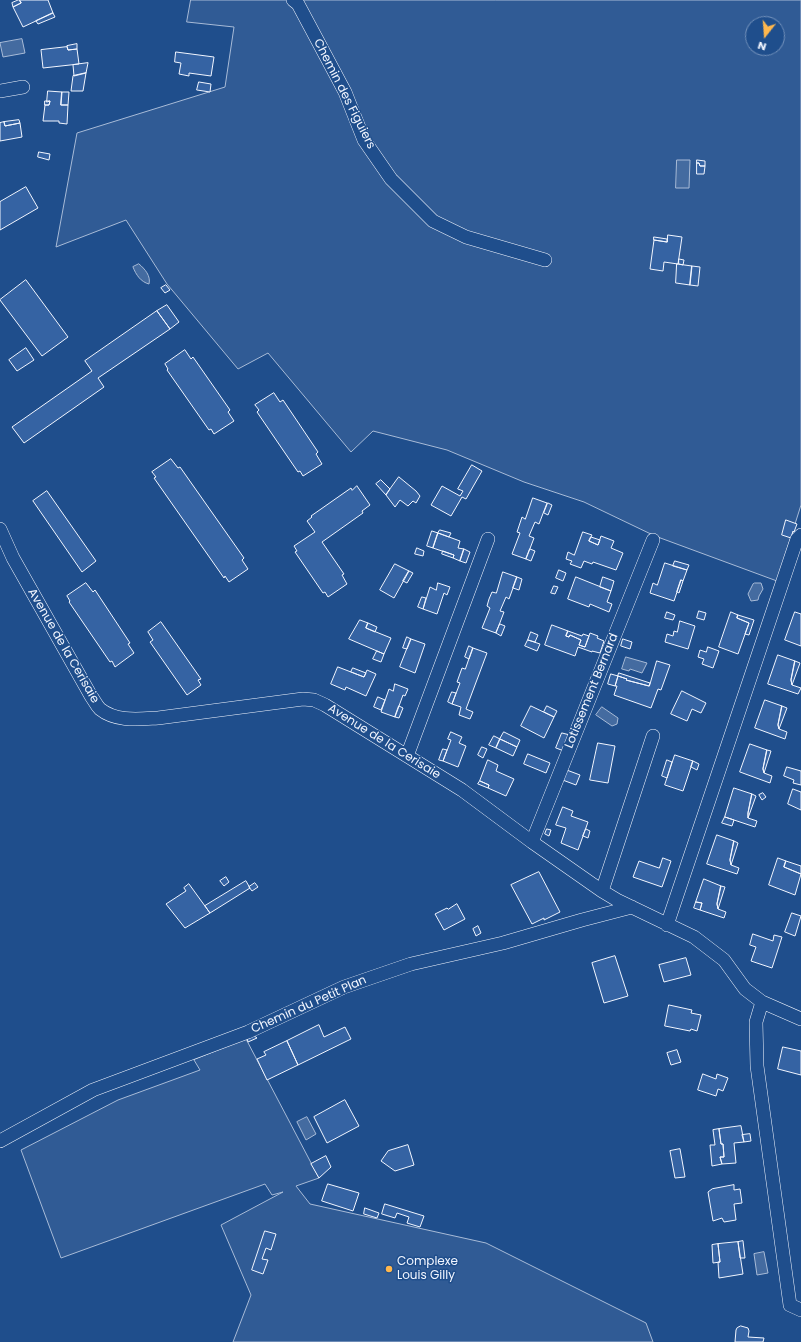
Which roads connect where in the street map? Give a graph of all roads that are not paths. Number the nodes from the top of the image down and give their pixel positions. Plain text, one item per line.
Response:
1 (293, 0) edge
2 (23, 87) dead end
3 (0, 91) edge
4 (545, 260) dead end
5 (0, 529) edge
6 (801, 535) edge
7 (488, 538) dead end
8 (653, 540) dead end
9 (653, 736) dead end
10 (407, 756) junction
11 (532, 842) junction
12 (602, 891) junction
13 (632, 907) junction
14 (667, 925) junction
15 (762, 1002) junction
16 (801, 1019) edge
17 (0, 1141) edge
18 (801, 1310) edge

1 - 4 street, Chemin des Figuiers
2 - 3 street
5 - 10 street, Avenue de la Cerisaie
6 - 14 street
7 - 10 street
8 - 11 street, Lotissement Bernard
9 - 12 street
10 - 11 street, Avenue de la Cerisaie
11 - 12 street, Avenue de la Cerisaie
12 - 13 street, Avenue de la Cerisaie
13 - 14 street, Avenue de la Cerisaie
13 - 17 street, Chemin du Petit Plan
14 - 15 street, Avenue de la Cerisaie
15 - 16 street, Avenue de la Cerisaie
15 - 18 street

